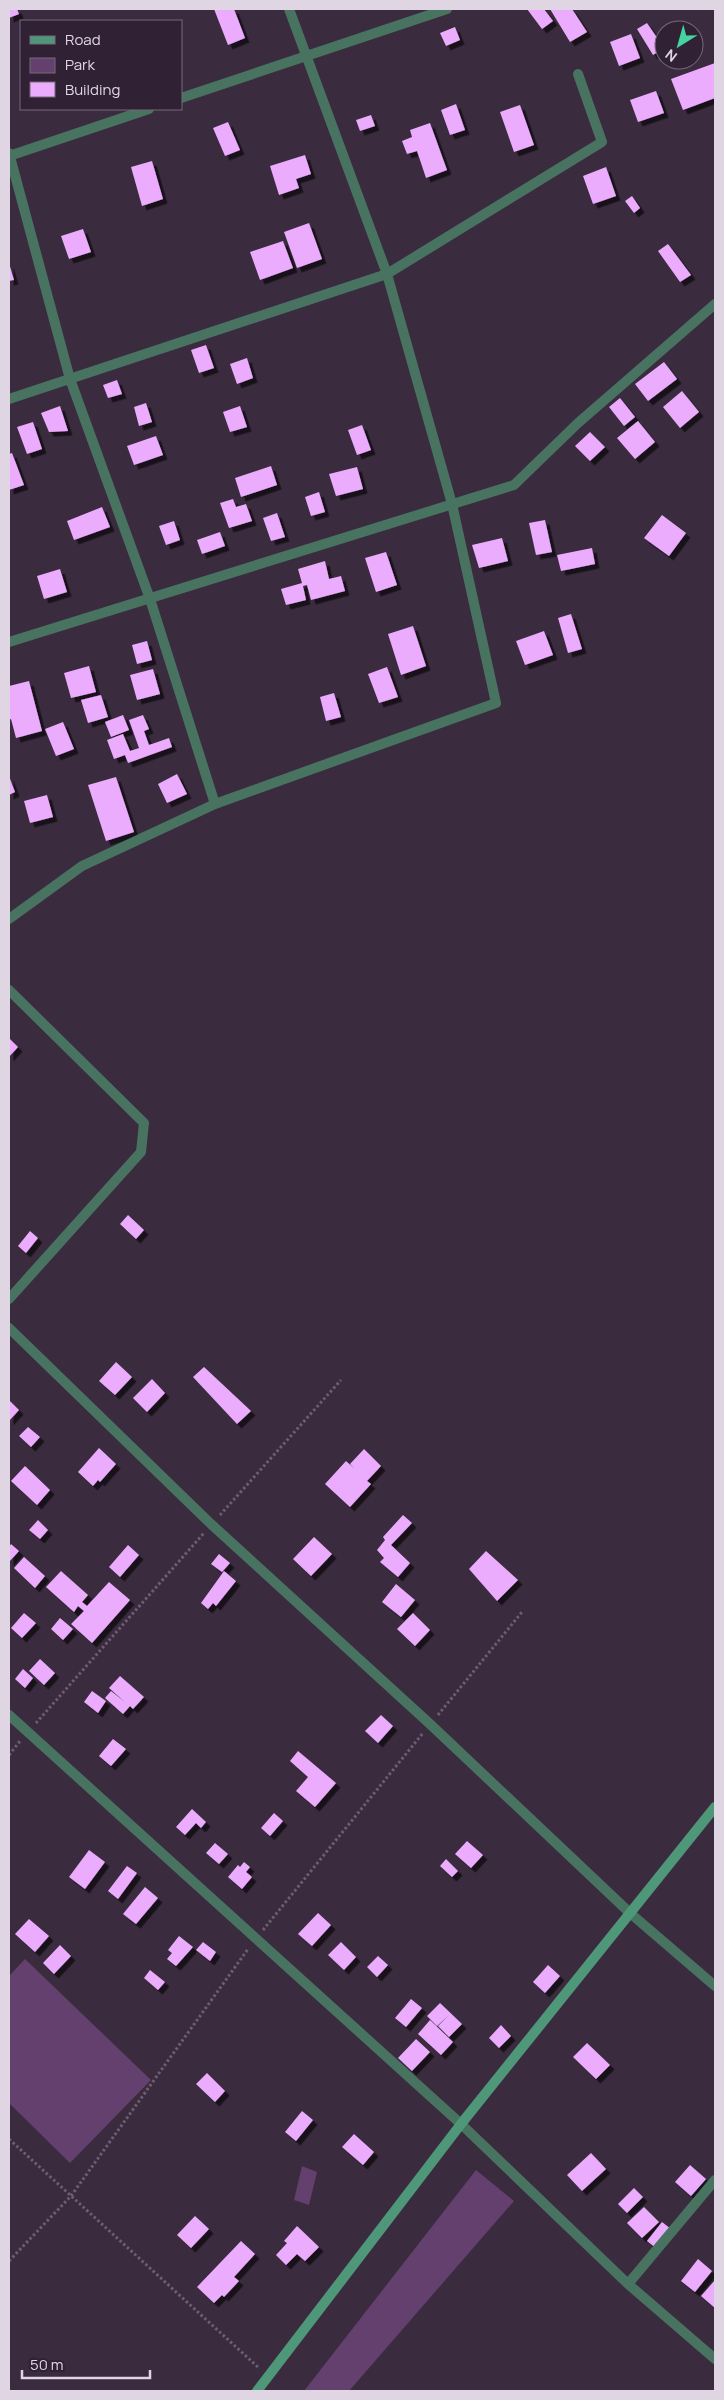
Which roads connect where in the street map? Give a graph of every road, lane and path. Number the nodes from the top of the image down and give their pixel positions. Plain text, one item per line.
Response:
1 (289, 9) edge
2 (447, 9) edge
3 (308, 56) junction
4 (578, 74) dead end
5 (182, 98) edge
6 (146, 110) edge
7 (9, 155) edge
8 (386, 274) junction
9 (715, 304) edge
10 (70, 379) junction
11 (9, 399) edge
12 (452, 504) junction
13 (150, 599) junction
14 (9, 642) edge
15 (215, 804) junction
16 (9, 919) edge
17 (9, 990) edge
18 (9, 1299) edge
19 (9, 1328) edge
20 (341, 1380) dead end
21 (211, 1524) junction
22 (522, 1612) dead end
23 (9, 1715) edge
24 (430, 1724) junction
25 (28, 1732) junction
26 (9, 1755) edge
27 (715, 1807) edge
28 (630, 1913) junction
29 (256, 1938) junction
30 (715, 1986) edge
31 (461, 2124) junction
32 (9, 2139) edge
33 (715, 2180) edge
34 (71, 2196) junction
35 (9, 2261) edge
36 (628, 2284) junction
37 (715, 2359) edge
38 (268, 2377) junction
39 (258, 2391) edge

1 - 3 street
2 - 3 street
3 - 5 street
3 - 8 street
4 - 8 street
6 - 7 street
7 - 10 street
8 - 10 street
8 - 12 street
9 - 12 street
10 - 11 street
10 - 13 street
12 - 13 street
12 - 15 street
13 - 14 street
13 - 15 street
15 - 16 street
17 - 18 street
19 - 21 street
20 - 21 path
21 - 24 street
21 - 25 path
22 - 24 path
23 - 25 street
24 - 28 street
24 - 29 path
25 - 26 path
25 - 29 street
27 - 28 street
28 - 30 street
28 - 31 street
29 - 31 street
29 - 34 path
31 - 36 street
31 - 38 street
32 - 34 path
33 - 36 street
34 - 35 path
34 - 38 path
36 - 37 street
38 - 39 street

